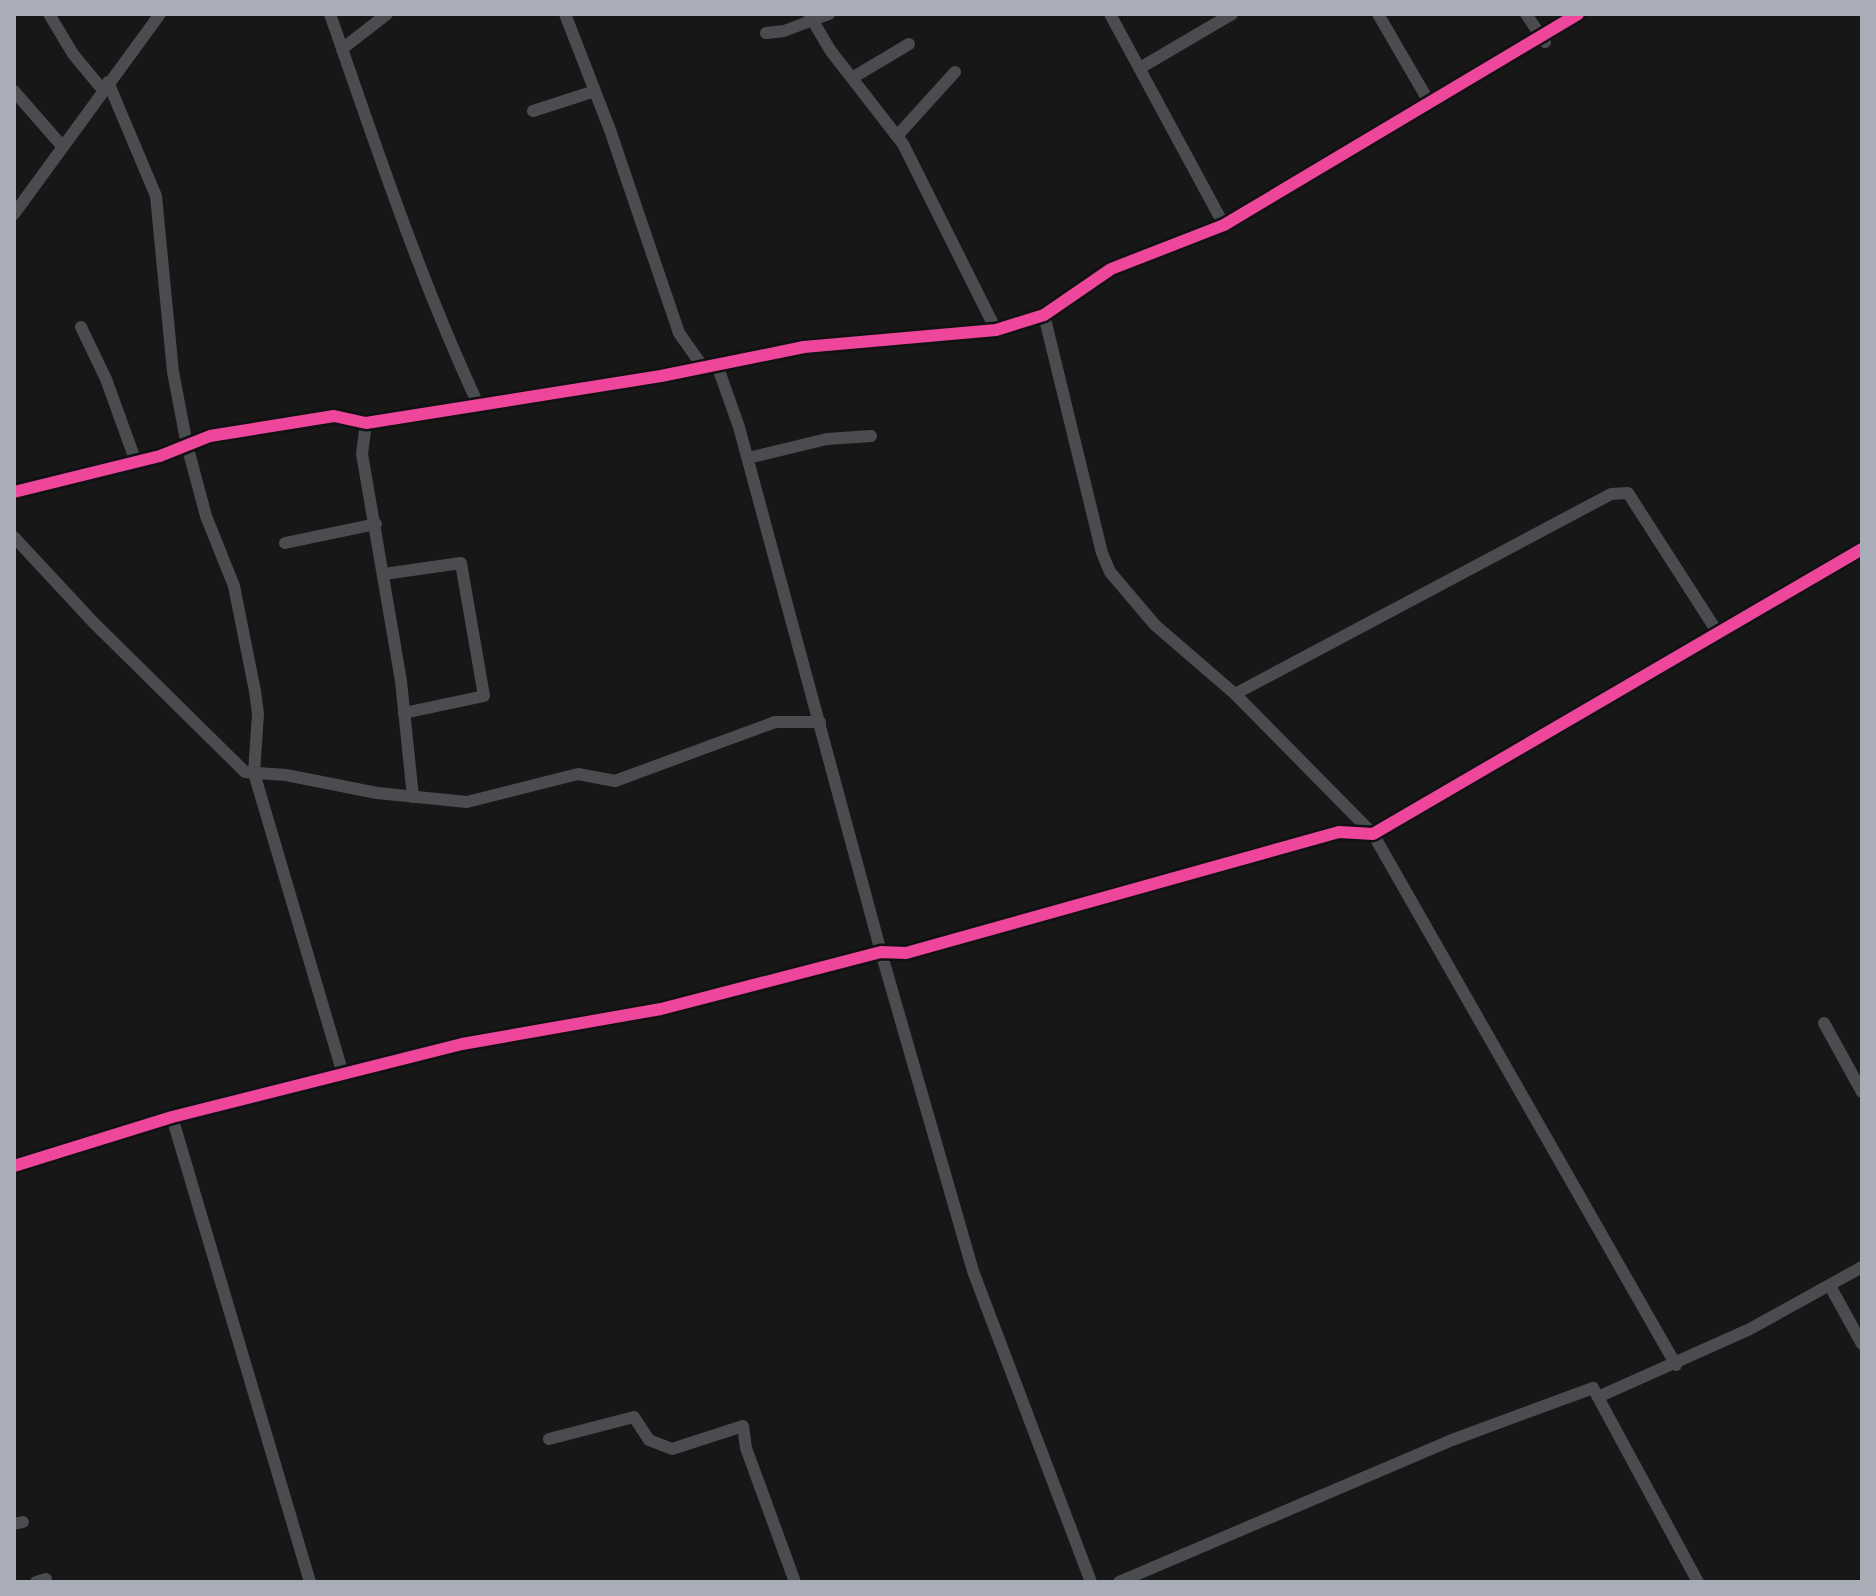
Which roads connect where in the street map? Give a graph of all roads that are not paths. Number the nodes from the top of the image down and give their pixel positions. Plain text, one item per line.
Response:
1 (49, 14) edge
2 (160, 14) edge
3 (330, 14) edge
4 (387, 14) edge
5 (565, 14) edge
6 (829, 14) edge
7 (1110, 14) edge
8 (1232, 14) edge
9 (1378, 14) edge
10 (1526, 14) edge
11 (1578, 14) edge
12 (811, 17) edge
13 (766, 33) dead end
14 (1542, 38) junction
15 (909, 44) dead end
16 (342, 49) junction
17 (1140, 68) junction
18 (955, 72) dead end
19 (852, 78) junction
20 (105, 85) junction
21 (14, 91) edge
22 (595, 91) junction
23 (1428, 100) junction
24 (533, 111) dead end
25 (897, 136) junction
26 (62, 146) junction
27 (14, 214) edge
28 (1224, 225) junction
29 (1044, 315) junction
30 (81, 327) dead end
31 (996, 330) junction
32 (710, 366) junction
33 (478, 404) junction
34 (366, 423) junction
35 (871, 436) dead end
36 (187, 445) junction
37 (748, 458) junction
38 (136, 462) junction
39 (14, 492) edge
40 (376, 524) junction
41 (14, 537) edge
42 (285, 543) dead end
43 (1862, 549) edge
44 (384, 574) junction
45 (1718, 633) junction
46 (1235, 694) junction
47 (404, 713) junction
48 (820, 722) junction
49 (254, 773) junction
50 (413, 797) junction
51 (1373, 834) junction
52 (881, 952) junction
53 (1824, 1023) dead end
54 (343, 1074) junction
55 (1862, 1092) edge
56 (172, 1117) junction
57 (14, 1166) edge
58 (1862, 1267) edge
59 (1830, 1286) junction
60 (1862, 1344) edge
61 (1676, 1365) junction
62 (1598, 1397) junction
63 (549, 1439) dead end
64 (310, 1582) edge
65 (795, 1582) edge
66 (1091, 1582) edge
67 (1119, 1582) edge
68 (1698, 1582) edge

1 - 20 street
2 - 20 street
3 - 16 street
4 - 16 street
5 - 22 street
6 - 12 street
7 - 17 street
8 - 17 street
9 - 23 street
10 - 14 street
11 - 14 street
12 - 13 street
12 - 19 street
14 - 23 street
15 - 19 street
16 - 33 street
17 - 28 street
18 - 25 street
19 - 25 street
20 - 26 street
20 - 36 street
21 - 26 street
22 - 24 street
22 - 32 street
23 - 28 street
25 - 31 street
26 - 27 street
28 - 29 street
29 - 31 street
29 - 46 street
30 - 38 street
31 - 32 street
32 - 33 street
32 - 37 street
33 - 34 street
34 - 36 street
34 - 40 street
35 - 37 street
36 - 38 street
36 - 49 street
37 - 48 street
38 - 39 street
40 - 42 street
40 - 44 street
41 - 49 street
43 - 45 street
44 - 47 street
44 - 47 street
45 - 46 street
45 - 51 street
46 - 51 street
47 - 50 street
48 - 50 street
48 - 52 street
49 - 50 street
49 - 54 street
51 - 52 street
51 - 61 street
52 - 54 street
52 - 66 street
53 - 55 street
54 - 56 street
56 - 57 street
56 - 64 street
58 - 59 street
59 - 60 street
59 - 61 street
61 - 62 street
62 - 67 street
62 - 68 street
63 - 65 street

